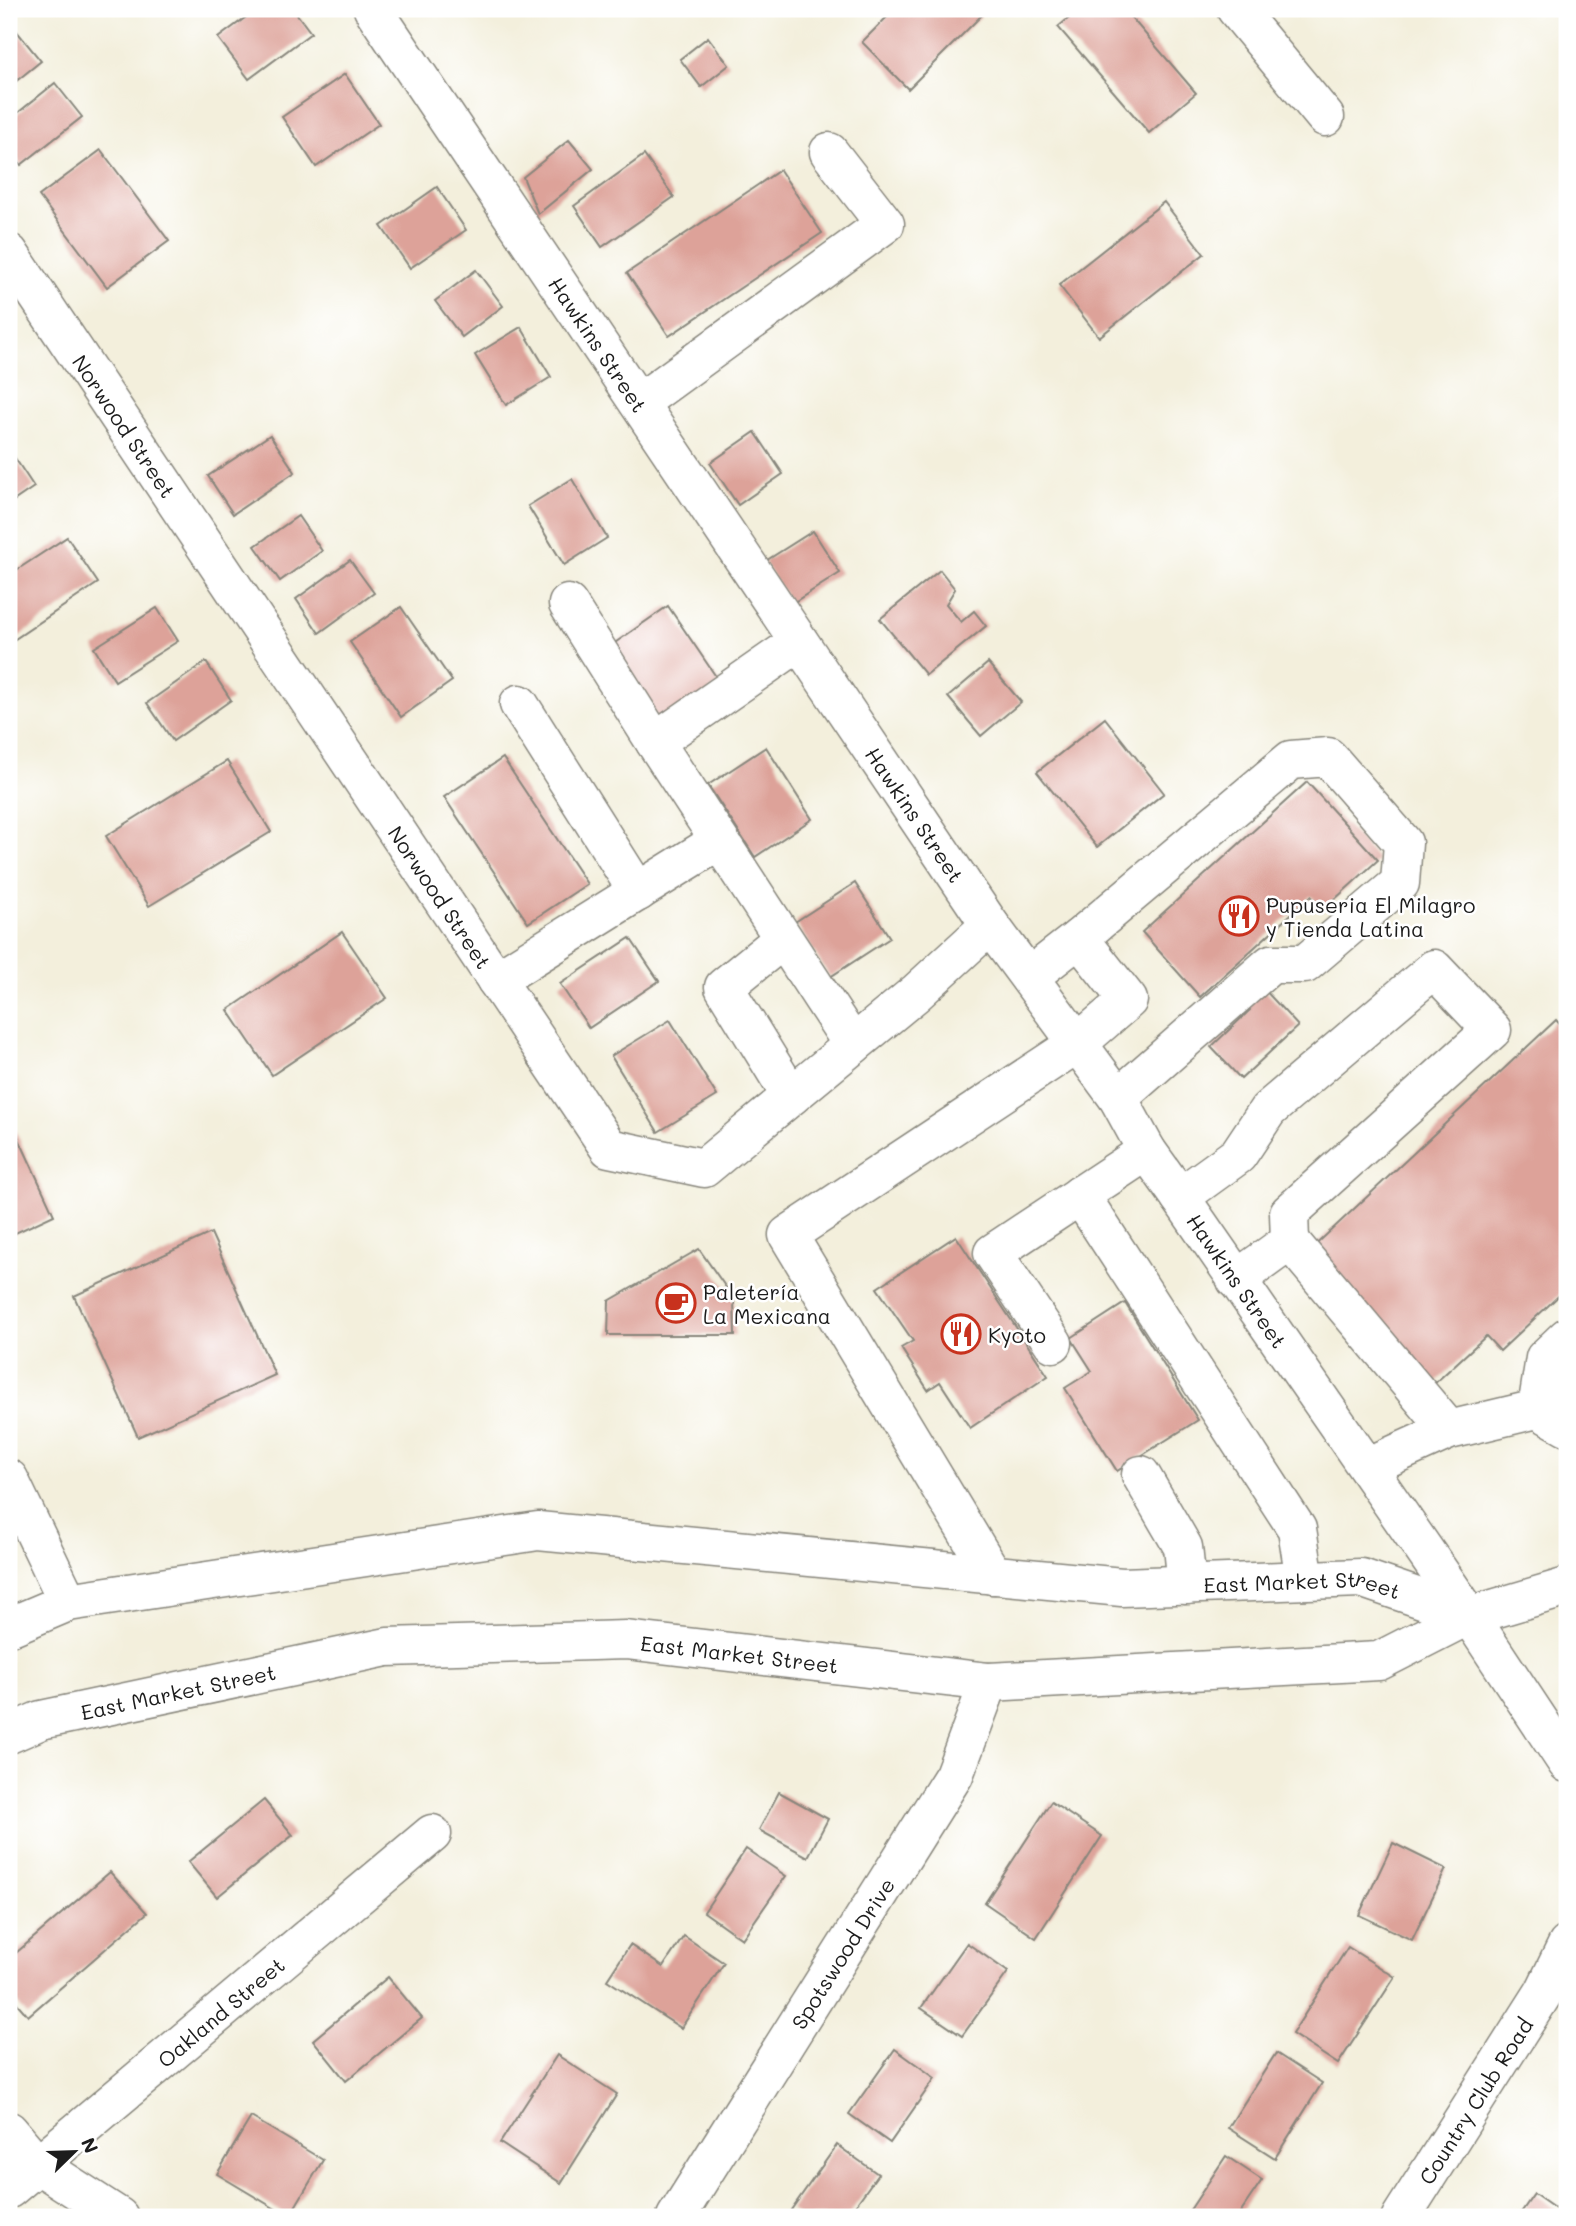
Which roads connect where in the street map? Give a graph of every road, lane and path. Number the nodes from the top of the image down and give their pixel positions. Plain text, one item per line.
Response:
1 (373, 9) edge
2 (1236, 9) edge
3 (1325, 117) dead end
4 (829, 152) dead end
5 (9, 253) edge
6 (639, 403) junction
7 (568, 604) dead end
8 (799, 642) junction
9 (519, 704) dead end
10 (655, 742) junction
11 (719, 841) junction
12 (638, 892) junction
13 (990, 925) junction
14 (1080, 938) junction
15 (783, 939) junction
16 (1029, 977) junction
17 (496, 981) junction
18 (1078, 1043) junction
19 (853, 1045) junction
20 (791, 1096) junction
21 (1118, 1098) junction
22 (1147, 1151) junction
23 (1080, 1195) junction
24 (1180, 1197) junction
25 (1290, 1241) junction
26 (1236, 1280) junction
27 (1567, 1337) edge
28 (1053, 1343) dead end
29 (1552, 1418) edge
30 (1449, 1430) junction
31 (1367, 1467) junction
32 (1141, 1475) dead end
33 (9, 1479) edge
34 (993, 1575) junction
35 (1305, 1580) junction
36 (1187, 1585) junction
37 (1567, 1587) edge
38 (68, 1602) junction
39 (1469, 1615) junction
40 (9, 1627) edge
41 (989, 1682) junction
42 (9, 1734) edge
43 (1567, 1763) edge
44 (432, 1834) dead end
45 (1567, 1945) edge
46 (9, 2131) edge
47 (37, 2164) junction
48 (9, 2189) edge
49 (119, 2217) edge
50 (676, 2217) edge
51 (1401, 2217) edge

1 - 6 street, Hawkins Street
2 - 3 street
4 - 6 street
5 - 17 street, Norwood Street
6 - 8 street, Hawkins Street
7 - 10 street
8 - 10 street
8 - 13 street, Hawkins Street
9 - 12 street
10 - 11 street
11 - 12 street
11 - 15 street
12 - 17 street
13 - 16 street, Hawkins Street
13 - 19 street, Norwood Street
14 - 16 street
14 - 18 street
14 - 21 street
15 - 19 street
15 - 20 street
16 - 18 street, Hawkins Street
17 - 20 street, Norwood Street
18 - 21 street, Hawkins Street
18 - 34 street
19 - 20 street, Norwood Street
21 - 22 street, Hawkins Street
22 - 23 street
22 - 24 street, Hawkins Street
23 - 28 street
23 - 35 street
24 - 25 street
24 - 26 street, Hawkins Street
25 - 26 street
25 - 30 street
26 - 31 street, Hawkins Street
27 - 29 street
29 - 30 street
30 - 31 street
31 - 39 street, Hawkins Street
32 - 36 street
33 - 38 street
34 - 36 street, East Market Street
34 - 38 street, East Market Street
35 - 36 street, East Market Street
35 - 39 street, East Market Street
37 - 39 street, East Market Street
38 - 40 street, East Market Street
39 - 41 street, East Market Street
39 - 43 street, Hawkins Street
41 - 42 street, East Market Street
41 - 50 street, Spotswood Drive
44 - 47 street, Oakland Street
45 - 51 street, Country Club Road
46 - 47 street
47 - 48 street, Oakland Street
47 - 49 street

